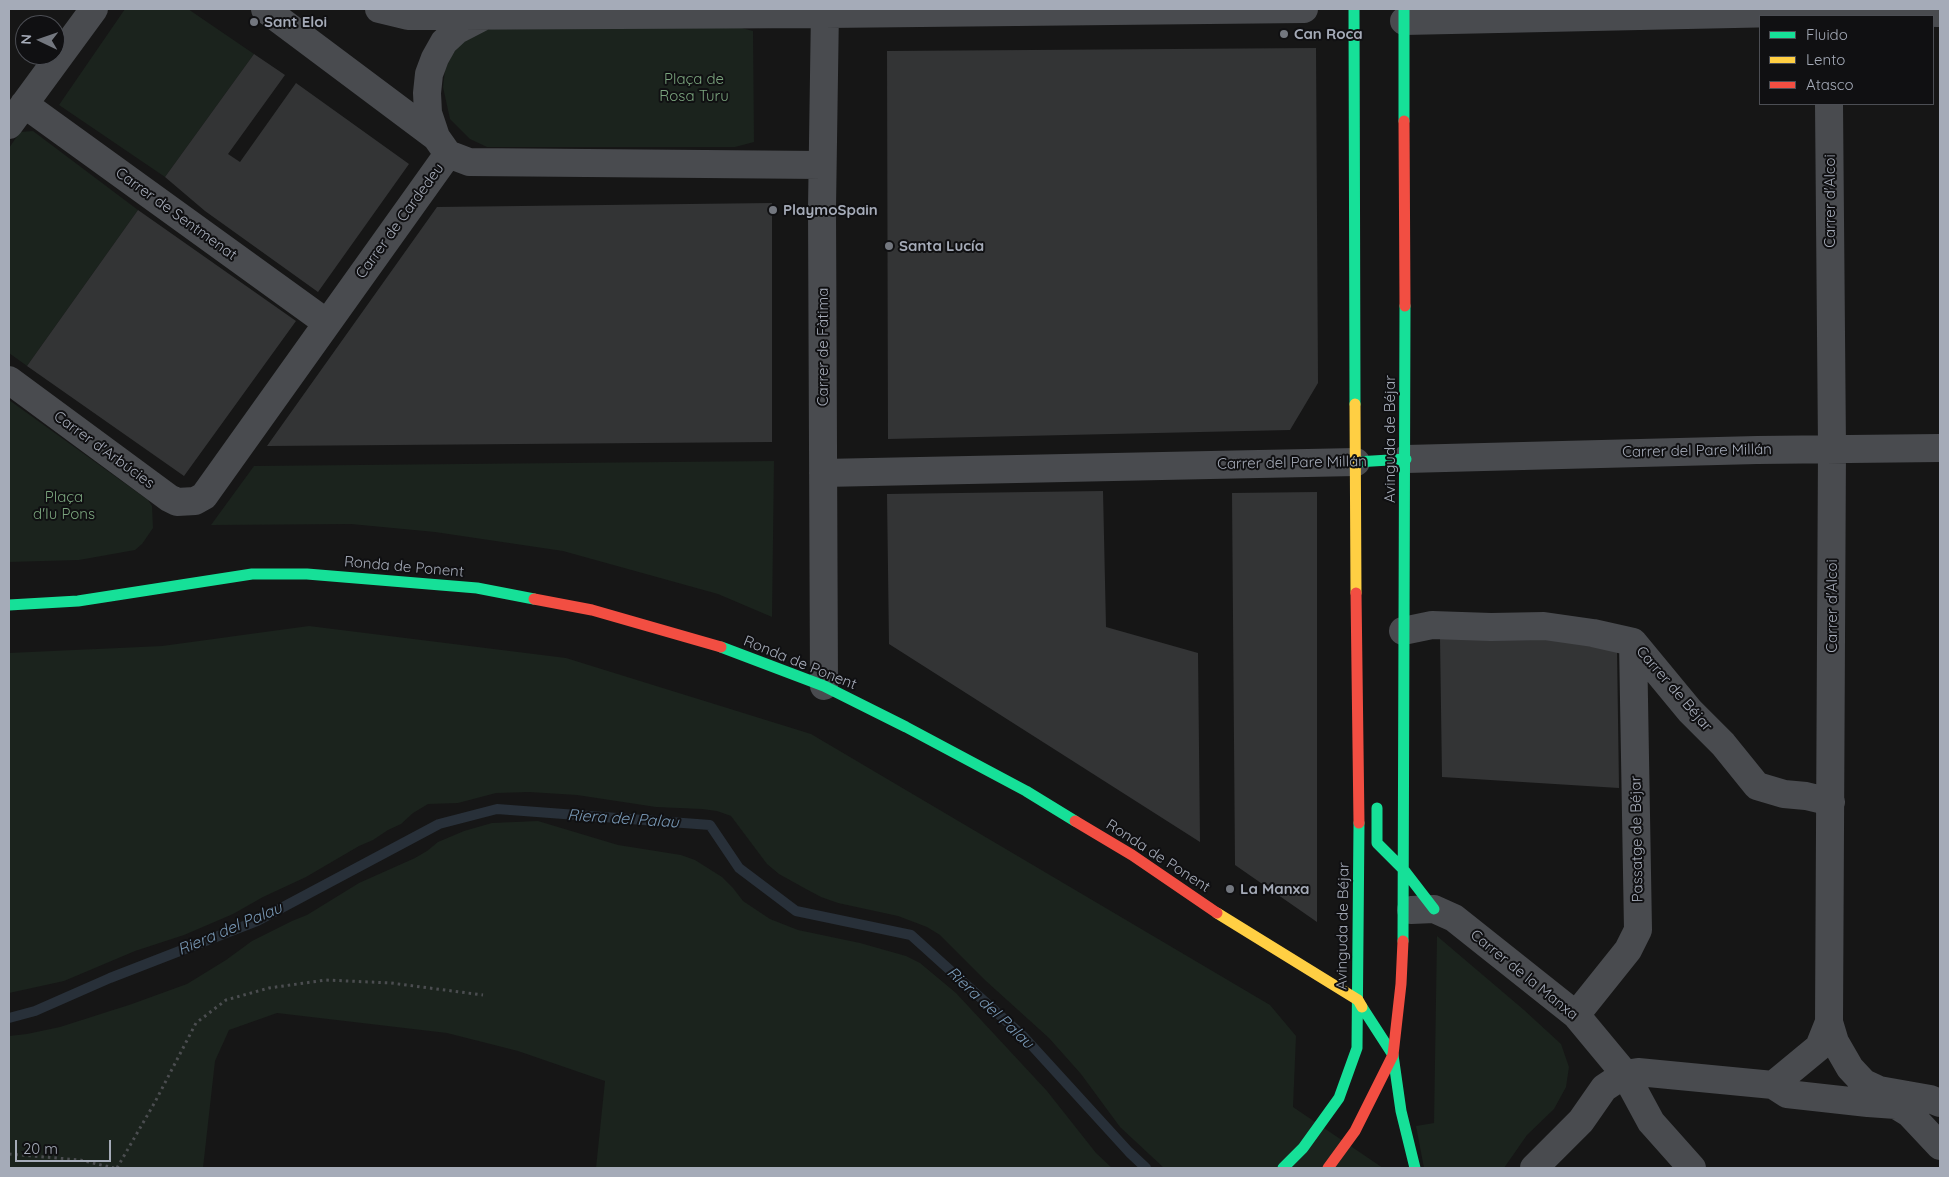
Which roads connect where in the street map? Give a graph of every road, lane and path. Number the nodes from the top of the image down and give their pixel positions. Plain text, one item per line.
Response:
1 (94, 9) edge
2 (265, 9) edge
3 (379, 9) edge
4 (1304, 9) edge
5 (1354, 9) edge
6 (825, 12) edge
7 (1828, 12) edge
8 (1940, 13) edge
9 (1404, 15) edge
10 (485, 16) junction
11 (1829, 105) edge
12 (16, 115) edge
13 (442, 146) junction
14 (822, 165) junction
15 (327, 323) junction
16 (9, 380) edge
17 (1832, 448) junction
18 (1940, 448) edge
19 (1406, 459) junction
20 (1356, 462) junction
21 (824, 473) junction
22 (204, 496) joint
23 (9, 605) edge
24 (1402, 631) junction
25 (1633, 642) junction
26 (824, 686) junction
27 (1356, 689) junction
28 (1369, 736) dead end
29 (1377, 794) dead end
30 (1831, 802) junction
31 (1404, 870) junction
32 (1434, 909) junction
33 (1404, 911) junction
34 (483, 995) dead end
35 (1358, 1000) junction
36 (1576, 1015) junction
37 (1830, 1022) junction
38 (1392, 1055) junction
39 (1625, 1074) junction
40 (1773, 1085) junction
41 (1940, 1103) edge
42 (1940, 1146) edge
43 (9, 1154) edge
44 (115, 1168) edge
45 (1283, 1168) edge
46 (1328, 1168) edge
47 (1416, 1168) edge
48 (1534, 1168) edge
49 (1692, 1168) edge

1 - 12 street
2 - 13 street
3 - 10 street
4 - 6 street
5 - 20 main road, Avinguda de Béjar
6 - 10 street
6 - 14 street, Carrer de Fàtima
7 - 8 street
7 - 9 street
9 - 19 main road, Avinguda de Béjar
10 - 13 street
11 - 17 street, Carrer d'Alcoi
12 - 15 street, Carrer de Sentmenat
13 - 14 street, Carrer de Cardedeu
13 - 15 street, Carrer de Cardedeu
14 - 21 street, Carrer de Fàtima
15 - 22 street, Carrer de Cardedeu
16 - 22 street, Carrer d'Arbúcies
17 - 18 street, Carrer del Pare Millán
17 - 19 street, Carrer del Pare Millán
17 - 30 street, Carrer d'Alcoi
19 - 20 main road, Carrer del Pare Millán
19 - 24 main road, Avinguda de Béjar
20 - 21 street, Carrer del Pare Millán
20 - 27 main road, Avinguda de Béjar
21 - 26 street, Carrer de Fàtima
23 - 26 main road, Ronda de Ponent
24 - 25 street, Carrer de Béjar
24 - 31 main road, Avinguda de Béjar
25 - 30 street, Carrer de Béjar
25 - 36 street, Passatge de Béjar
26 - 35 main road, Ronda de Ponent
27 - 28 main road, Avinguda de Béjar
27 - 35 main road, Avinguda de Béjar
29 - 31 main road
30 - 37 street, Carrer d'Alcoi
31 - 32 main road
31 - 33 main road, Avinguda de Béjar
32 - 33 street, Carrer de la Manxa
32 - 36 street, Carrer de la Manxa
33 - 38 main road, Avinguda de Béjar
34 - 44 path
35 - 38 main road, Ronda de Ponent
35 - 45 main road, Avinguda de Béjar
36 - 39 street, Carrer de la Manxa
37 - 40 street, Carrer d'Alcoi
37 - 41 street
38 - 46 main road, Avinguda de Béjar
38 - 47 main road, Ronda de Ponent
39 - 40 street
39 - 48 street
39 - 49 street, Carrer de la Manxa
40 - 42 street
43 - 44 path

